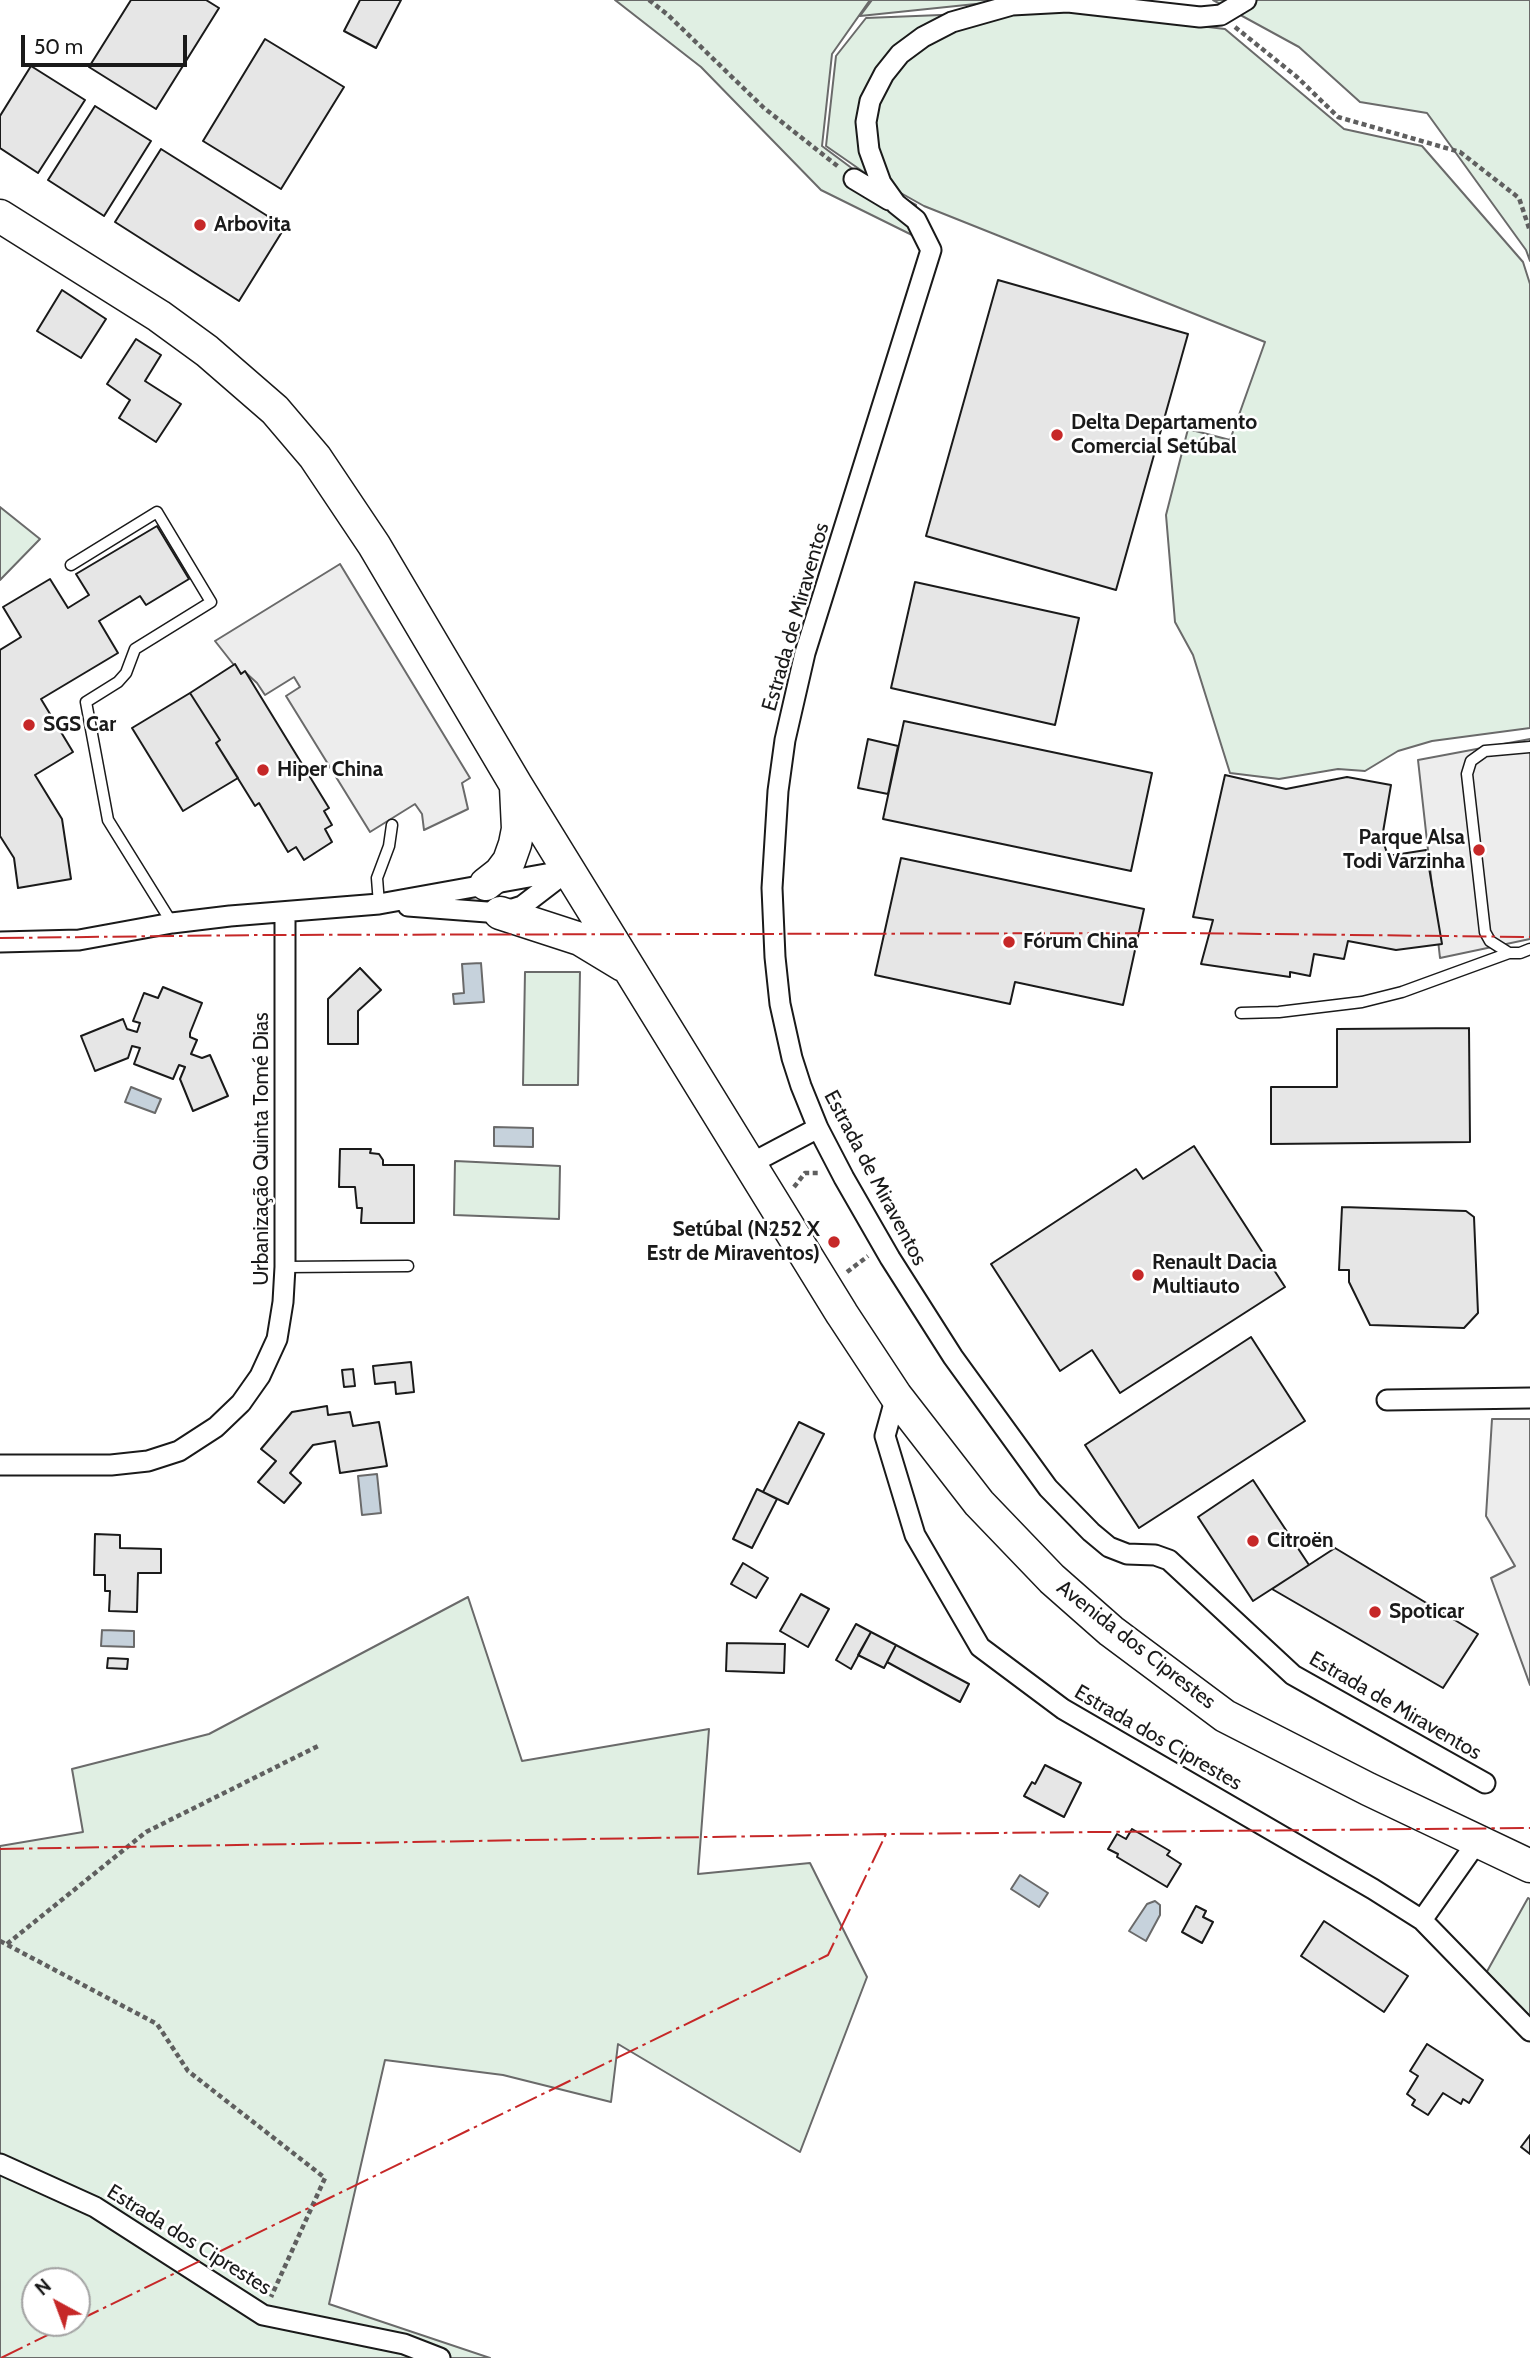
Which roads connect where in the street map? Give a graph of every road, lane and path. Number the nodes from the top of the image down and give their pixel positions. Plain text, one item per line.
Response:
1 (649, 0) edge
2 (1246, 0) edge
3 (1221, 15) junction
4 (854, 179) joint
5 (896, 204) junction
6 (0, 216) edge
7 (1530, 232) edge
8 (71, 565) dead end
9 (1530, 747) edge
10 (516, 785) junction
11 (392, 825) dead end
12 (568, 870) junction
13 (486, 884) junction
14 (379, 904) junction
15 (285, 912) junction
16 (500, 913) junction
17 (172, 923) junction
18 (0, 942) edge
19 (1530, 949) edge
20 (1510, 953) junction
21 (630, 970) junction
22 (1241, 1013) dead end
23 (818, 1128) junction
24 (750, 1164) junction
25 (864, 1259) dead end
26 (408, 1266) dead end
27 (285, 1267) junction
28 (845, 1273) dead end
29 (896, 1396) junction
30 (1530, 1398) edge
31 (1387, 1400) dead end
32 (0, 1465) edge
33 (318, 1746) dead end
34 (1485, 1783) dead end
35 (1478, 1842) junction
36 (1530, 1866) edge
37 (1422, 1920) junction
38 (0, 1941) edge
39 (7, 1944) junction
40 (1530, 2031) edge
41 (0, 2164) edge
42 (263, 2315) junction
43 (440, 2358) edge

1 - 4 path
2 - 3 street
3 - 5 street
3 - 7 path
4 - 5 street
5 - 23 street, Estrada de Miraventos
6 - 10 main road, Avenida dos Ciprestes
8 - 17 lane
9 - 20 lane
10 - 12 main road, Avenida dos Ciprestes
10 - 13 main road
11 - 14 lane
12 - 13 street
12 - 16 street
12 - 21 main road, Avenida dos Ciprestes
13 - 14 street
14 - 15 street
14 - 16 street
15 - 17 street
15 - 27 street, Urbanização Quinta Tomé Dias
16 - 21 main road
17 - 18 street
19 - 20 lane
20 - 22 lane
21 - 24 main road, Avenida dos Ciprestes
23 - 24 street
23 - 34 street, Estrada de Miraventos
24 - 29 main road, Avenida dos Ciprestes
25 - 28 path
26 - 27 lane
27 - 32 street, Urbanização Quinta Tomé Dias
29 - 35 main road, Avenida dos Ciprestes
29 - 37 street, Estrada dos Ciprestes
30 - 31 street
33 - 39 path
35 - 36 main road, Avenida dos Ciprestes
35 - 37 street
37 - 40 street, Estrada dos Ciprestes
38 - 39 path
39 - 42 path
41 - 42 street, Estrada dos Ciprestes
42 - 43 street, Estrada dos Ciprestes

